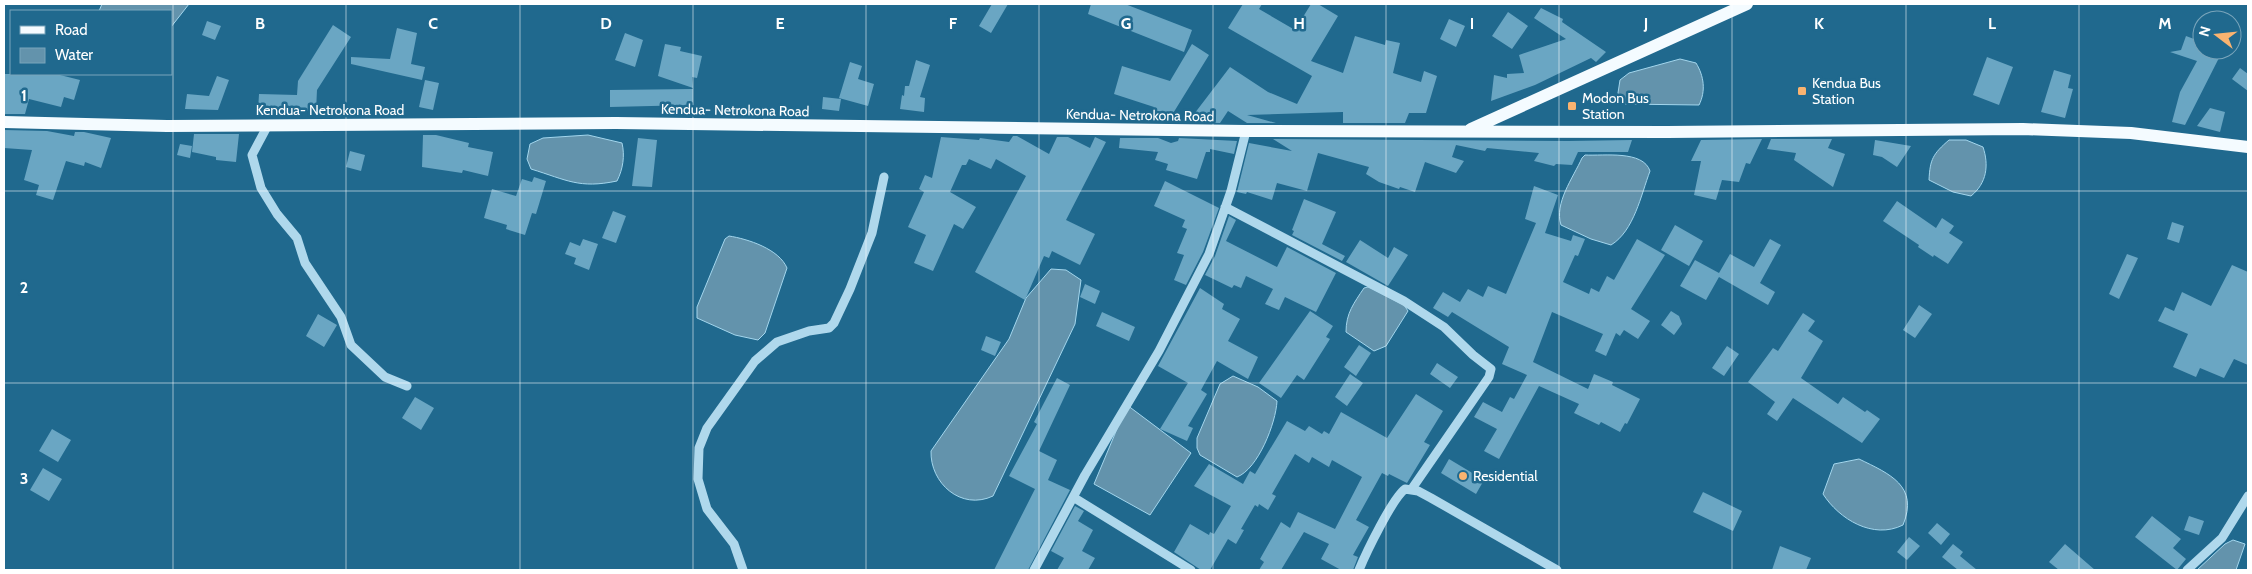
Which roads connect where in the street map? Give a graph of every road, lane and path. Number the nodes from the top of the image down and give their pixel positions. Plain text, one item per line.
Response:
1 (1747, 4) edge
2 (4, 122) edge
3 (268, 125) junction
4 (1246, 131) junction
5 (1466, 131) junction
6 (2248, 148) edge
7 (884, 177) dead end
8 (1225, 207) junction
9 (407, 386) dead end
10 (1411, 490) junction
11 (2248, 496) edge
12 (1073, 497) junction
13 (743, 570) edge
14 (1034, 570) edge
15 (1191, 570) edge
16 (1359, 570) edge
17 (1557, 570) edge
18 (2187, 570) edge

1 - 5 main road
2 - 3 main road, Kendua- Netrokona Road
3 - 4 main road, Kendua- Netrokona Road
3 - 9 street
4 - 5 main road, Kendua- Netrokona Road
4 - 8 street
5 - 6 main road, Kendua- Netrokona Road
7 - 13 street
8 - 10 street
8 - 12 street
10 - 16 street
10 - 17 street
11 - 18 street
12 - 14 street
12 - 15 street

